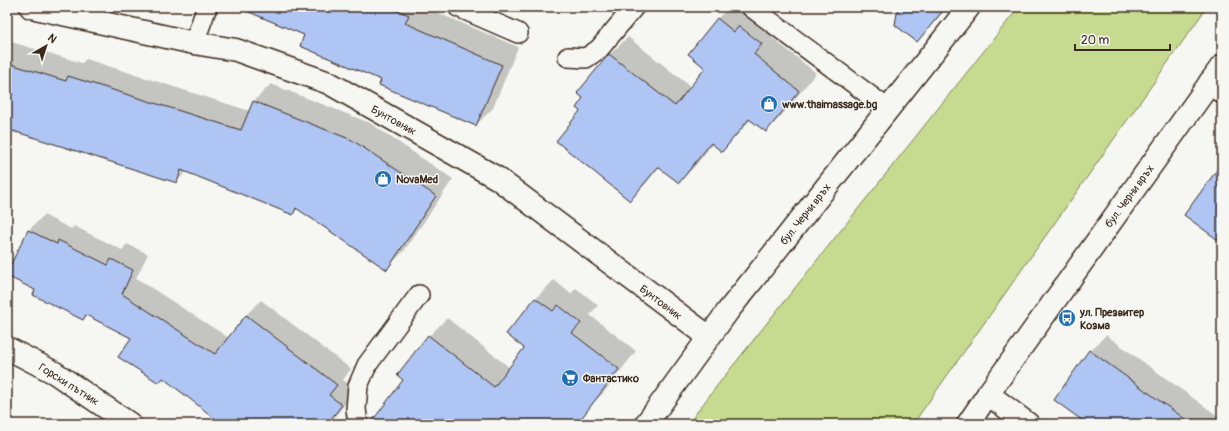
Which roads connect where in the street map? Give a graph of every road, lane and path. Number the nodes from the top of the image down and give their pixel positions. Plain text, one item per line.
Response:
1 (31, 7) edge
2 (207, 7) edge
3 (458, 7) edge
4 (634, 7) edge
5 (751, 7) edge
6 (969, 7) edge
7 (518, 33) dead end
8 (194, 43) junction
9 (568, 57) dead end
10 (1218, 80) edge
11 (888, 110) junction
12 (419, 295) dead end
13 (708, 337) junction
14 (7, 348) edge
15 (988, 394) junction
16 (130, 424) edge
17 (358, 424) edge
18 (646, 424) edge
19 (968, 424) edge
20 (1028, 424) edge

1 - 8 street, Бунтовник
2 - 8 lane
3 - 7 lane
4 - 9 lane
5 - 11 lane
6 - 11 street, бул. Черни връх
8 - 13 street, Бунтовник
10 - 15 street, бул. Черни връх
11 - 13 street, бул. Черни връх
12 - 17 lane
13 - 18 street, бул. Черни връх
14 - 16 street, Горски пътник
15 - 19 street, бул. Черни връх
15 - 20 street

